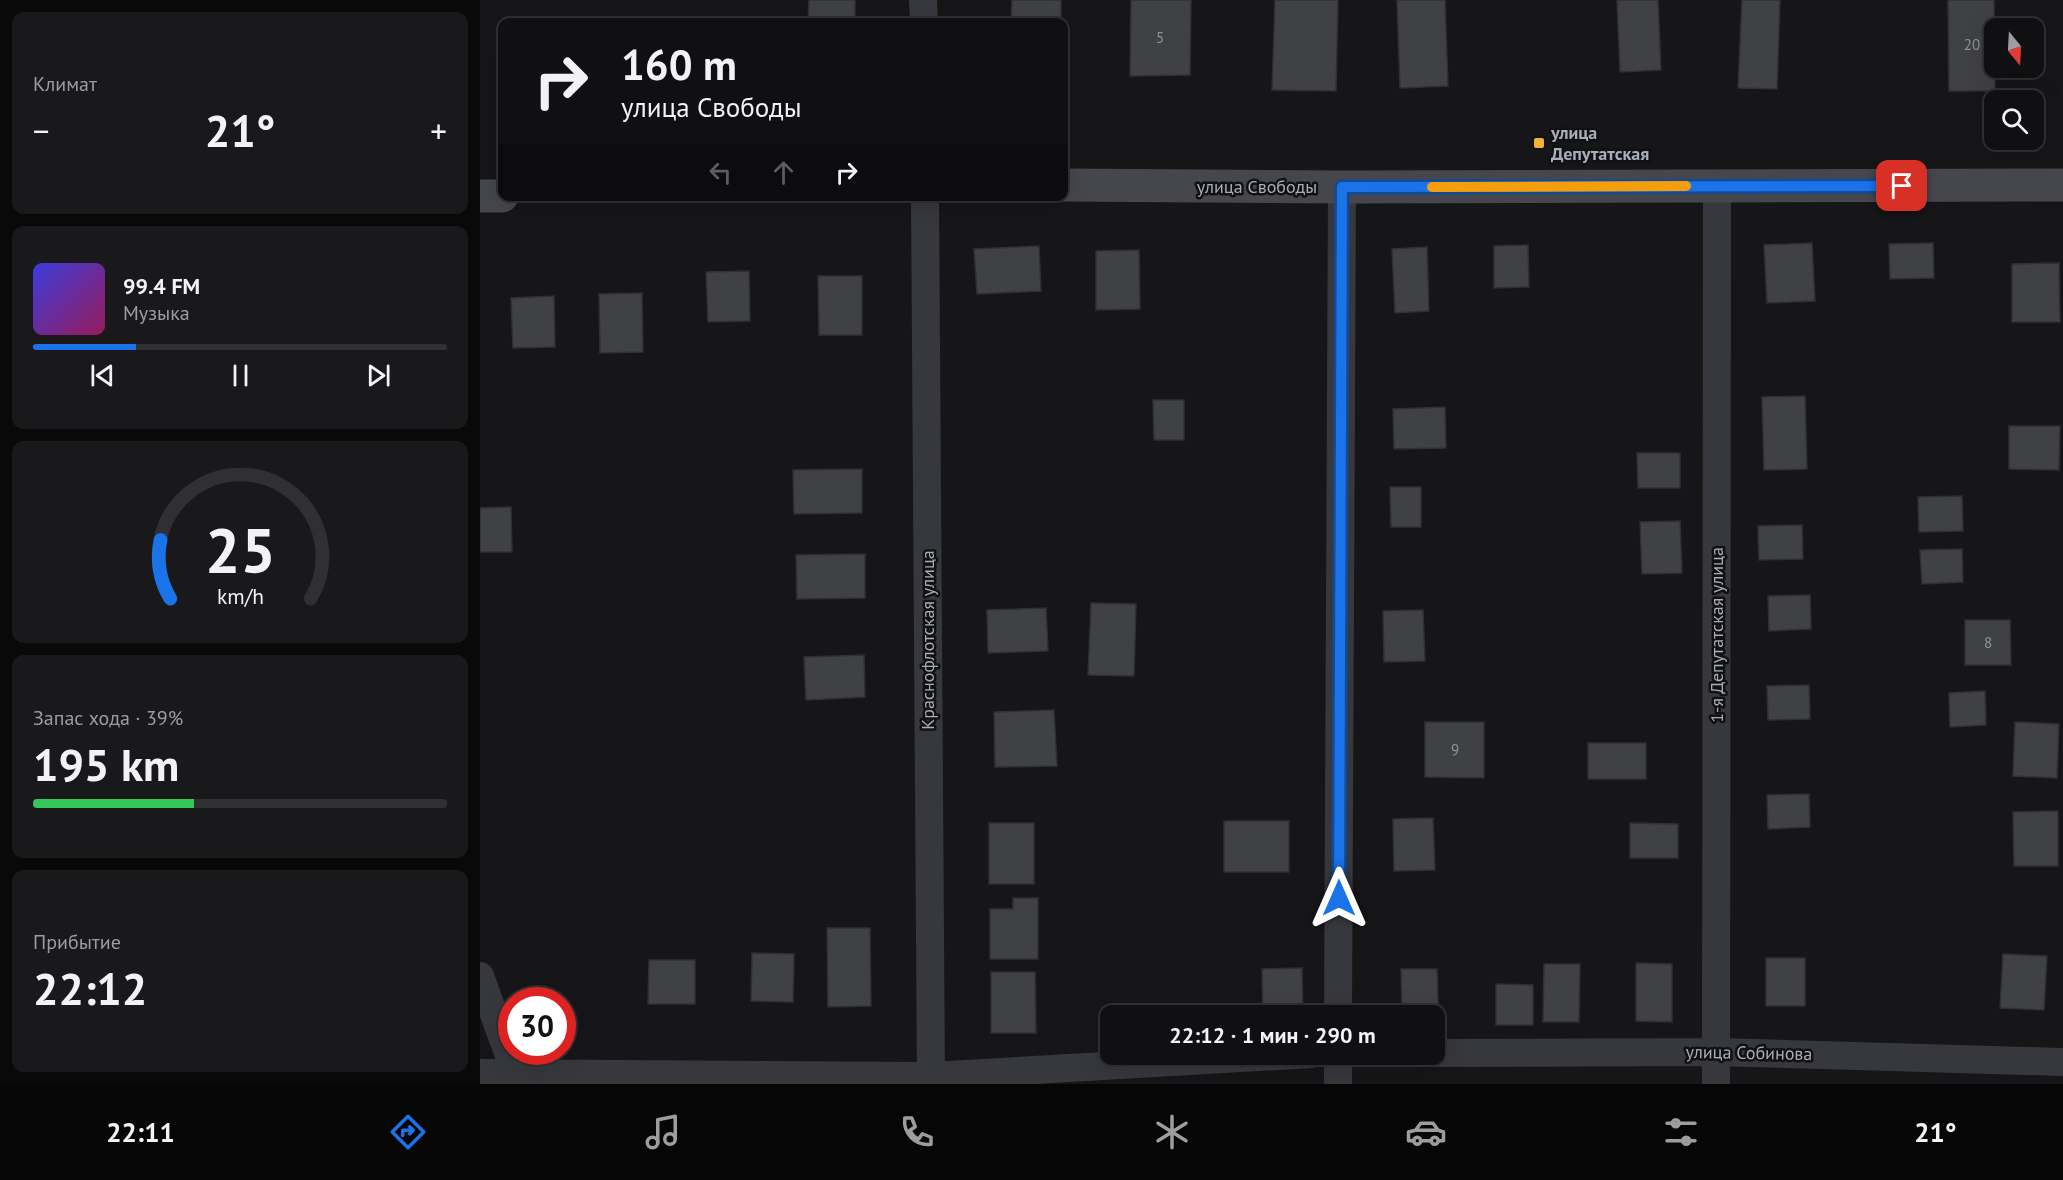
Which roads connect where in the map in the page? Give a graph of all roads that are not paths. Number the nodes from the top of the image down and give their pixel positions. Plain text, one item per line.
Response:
1 (923, 0) edge
2 (924, 18) edge
3 (1068, 185) edge
4 (2063, 185) edge
5 (1717, 186) junction
6 (1342, 187) junction
7 (480, 196) edge
8 (498, 196) edge
9 (926, 201) edge
10 (480, 976) edge
11 (1338, 1005) edge
12 (1716, 1052) junction
13 (1445, 1053) edge
14 (2063, 1062) edge
15 (1150, 1065) edge
16 (1338, 1065) edge
17 (480, 1072) edge
18 (515, 1078) edge
19 (931, 1080) edge
20 (1338, 1084) edge
21 (1716, 1084) edge

1 - 2 street
3 - 6 street, улица Свободы
4 - 5 street, улица Свободы
5 - 6 street, улица Свободы
5 - 12 street, 1-я Депутатская улица
6 - 11 street
7 - 8 street
9 - 19 street, Краснофлотская улица
10 - 18 street
12 - 13 street, улица Собинова
12 - 14 street, улица Собинова
12 - 21 street, 1-я Депутатская улица
15 - 19 street
16 - 20 street
17 - 18 street
18 - 19 street

